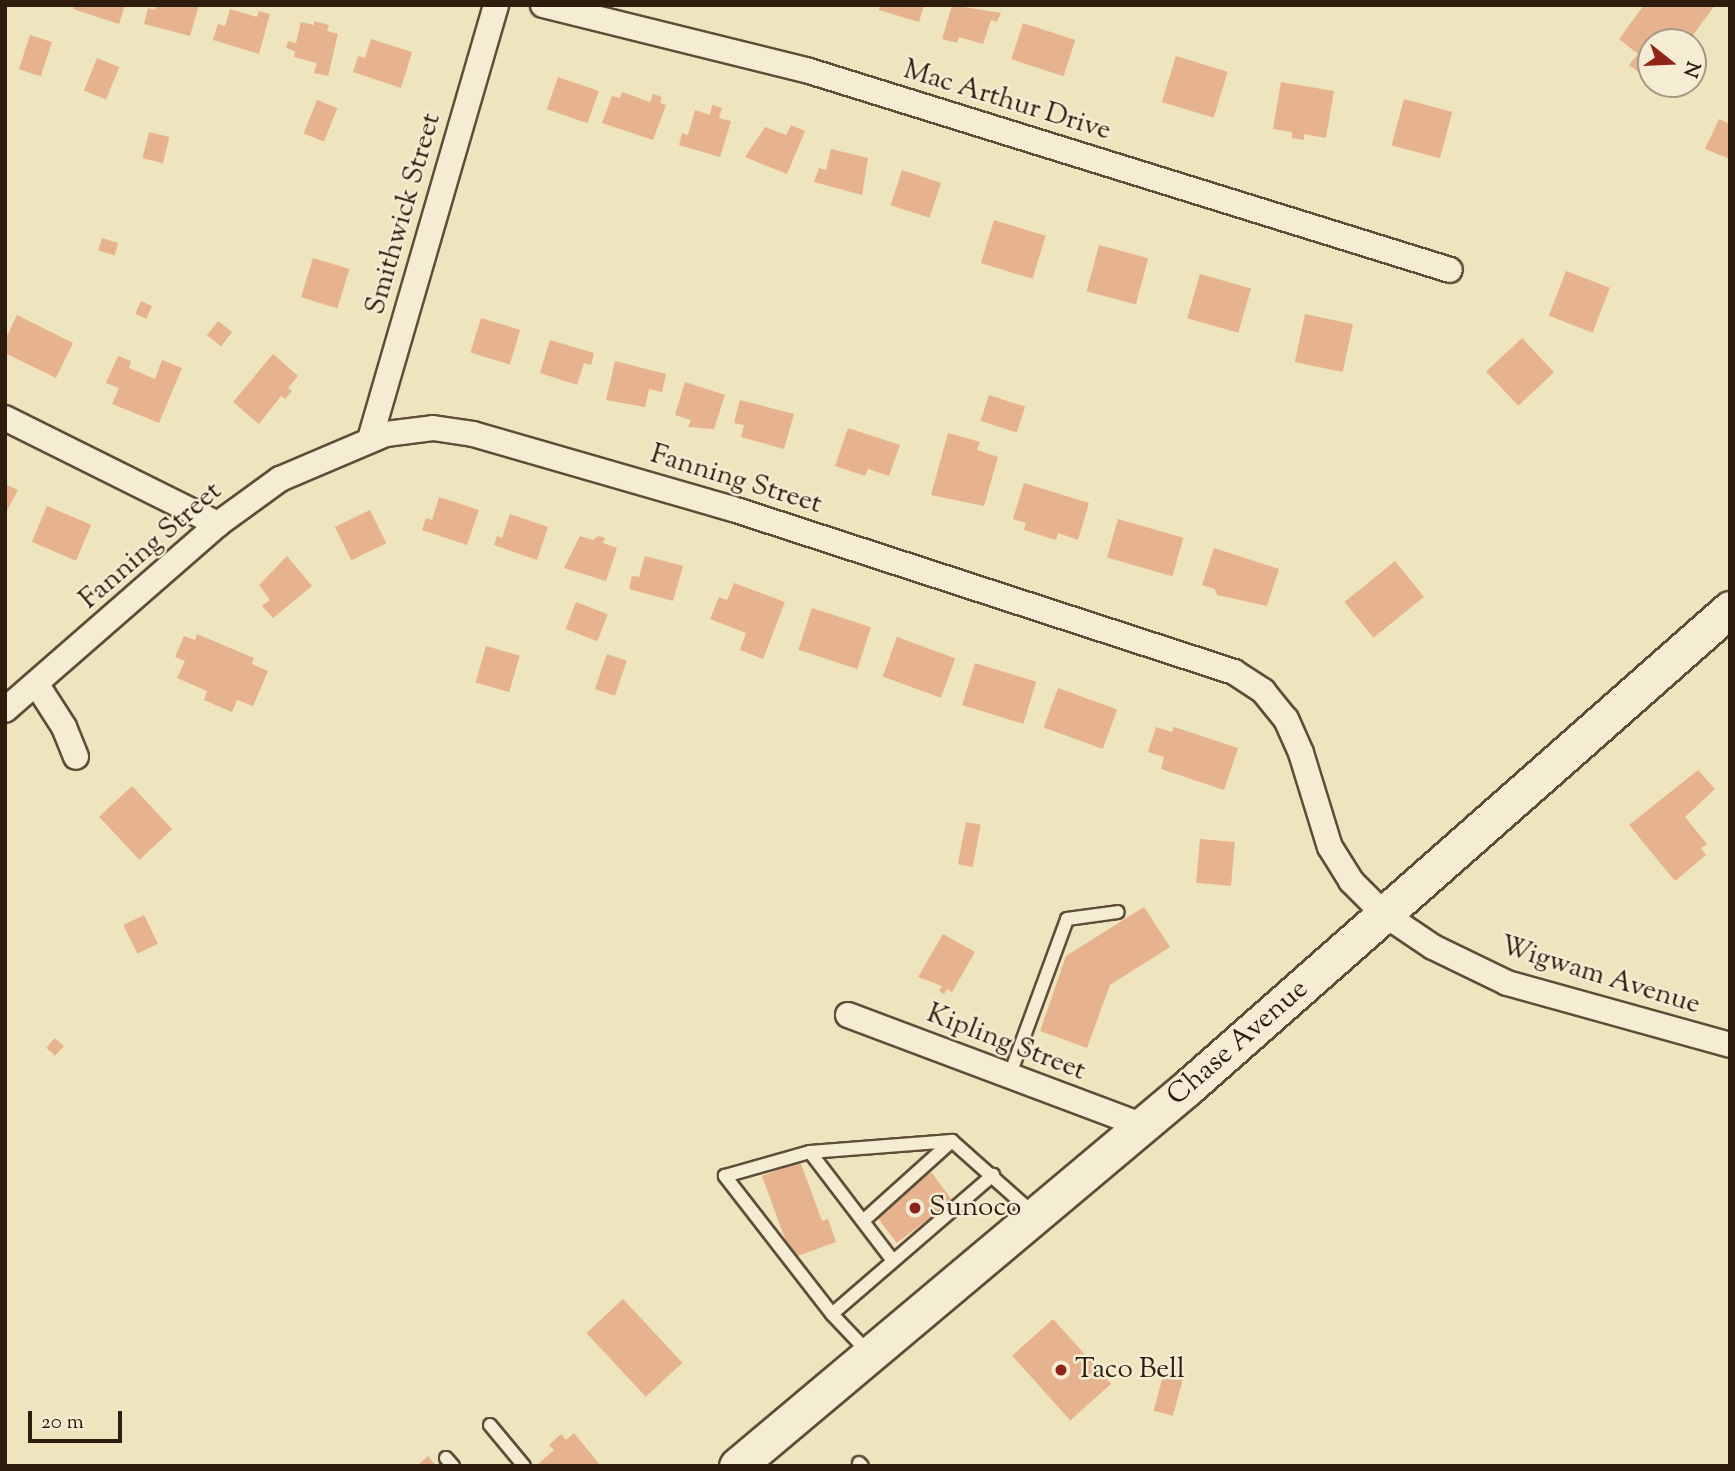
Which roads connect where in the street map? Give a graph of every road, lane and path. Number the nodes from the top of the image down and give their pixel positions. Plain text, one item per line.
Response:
1 (496, 5) edge
2 (543, 5) edge
3 (1450, 270) dead end
4 (5, 418) edge
5 (370, 439) junction
6 (218, 524) junction
7 (1730, 609) edge
8 (37, 685) junction
9 (5, 710) edge
10 (76, 757) dead end
11 (1118, 912) dead end
12 (1384, 914) junction
13 (848, 1015) dead end
14 (1730, 1045) edge
15 (1009, 1077) junction
16 (1143, 1126) junction
17 (952, 1141) junction
18 (810, 1152) junction
19 (993, 1175) junction
20 (1036, 1216) junction
21 (863, 1222) junction
22 (893, 1261) junction
23 (832, 1314) junction
24 (870, 1355) junction
25 (489, 1425) dead end
26 (524, 1466) edge
27 (737, 1466) edge

1 - 5 street, Smithwick Street
2 - 3 street, Mac Arthur Drive
4 - 6 street
5 - 6 street, Fanning Street
5 - 12 street, Fanning Street
6 - 8 street, Fanning Street
7 - 12 main road, Chase Avenue
8 - 9 street, Fanning Street
8 - 10 street
11 - 15 lane
12 - 14 street, Wigwam Avenue
12 - 16 main road, Chase Avenue
13 - 15 street, Kipling Street
15 - 16 street, Kipling Street
16 - 20 main road, Chase Avenue
17 - 18 lane
17 - 19 lane
17 - 21 lane
18 - 21 lane
18 - 23 lane
19 - 20 lane
19 - 22 lane
20 - 24 main road, Chase Avenue
21 - 22 lane
22 - 23 lane
23 - 24 lane
24 - 27 main road, Chase Avenue
25 - 26 lane

